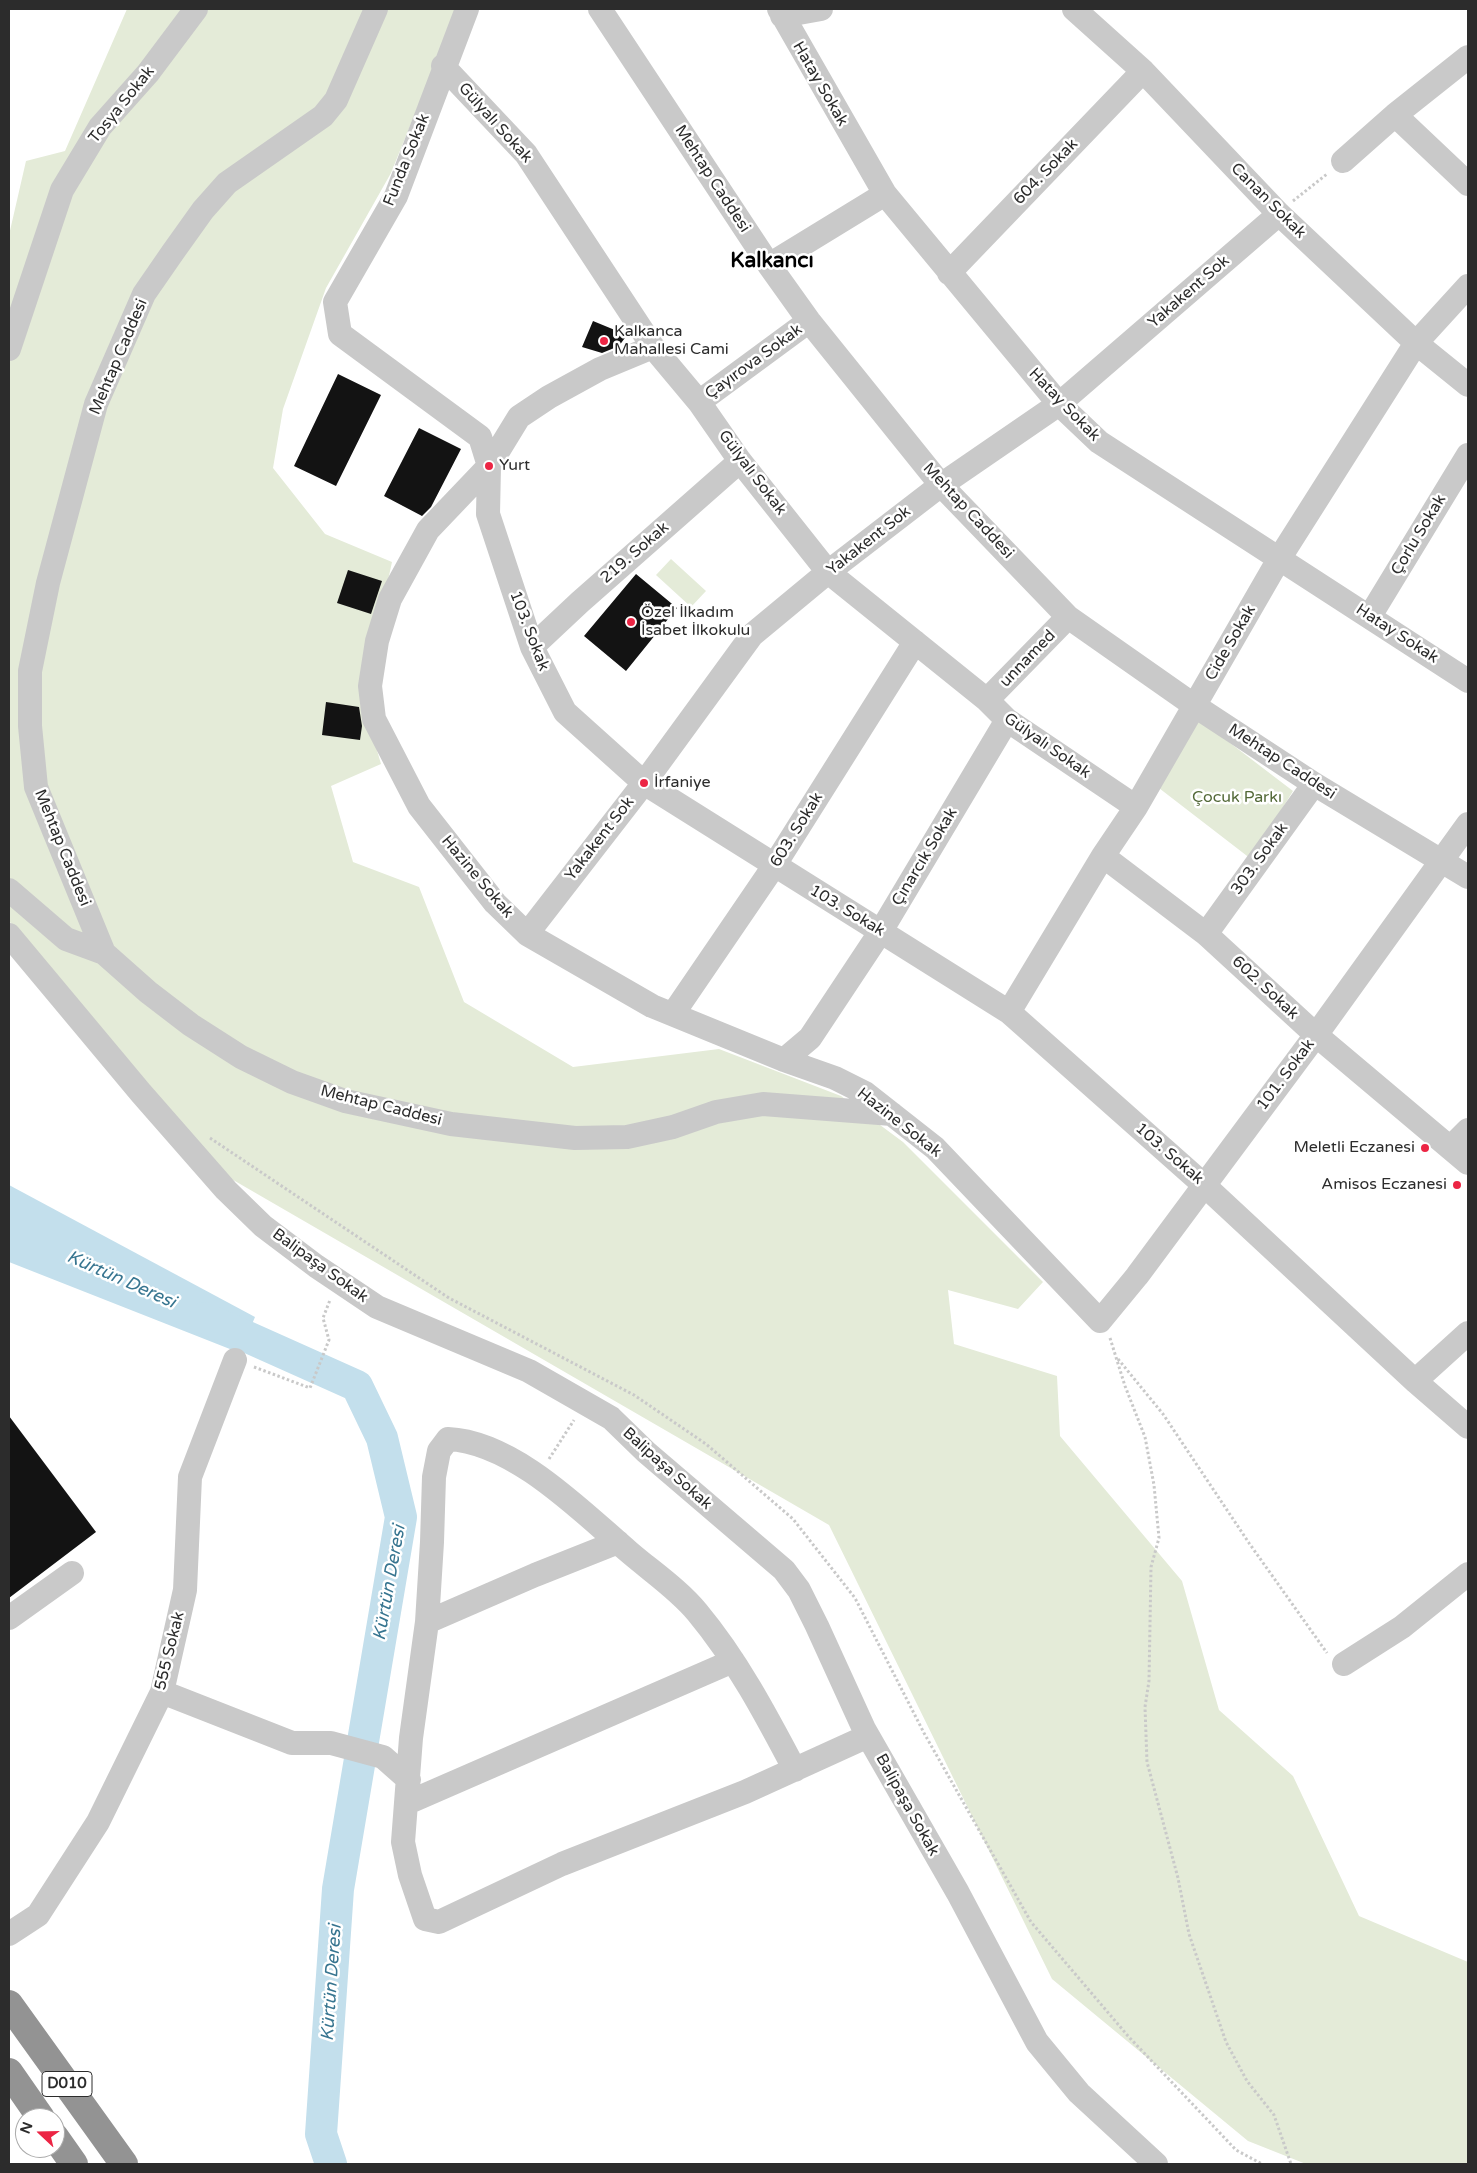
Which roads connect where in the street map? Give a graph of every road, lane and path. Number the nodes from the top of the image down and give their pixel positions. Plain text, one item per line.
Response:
1 (196, 9) edge
2 (376, 9) edge
3 (467, 9) edge
4 (600, 9) edge
5 (821, 9) edge
6 (1074, 9) edge
7 (780, 13) edge
8 (1468, 56) edge
9 (444, 66) junction
10 (1142, 71) junction
11 (1395, 115) junction
12 (1343, 161) joint
13 (1468, 184) edge
14 (885, 194) junction
15 (1279, 214) junction
16 (769, 265) junction
17 (949, 273) junction
18 (1468, 286) edge
19 (809, 321) junction
20 (340, 334) joint
21 (1416, 343) junction
22 (9, 348) edge
23 (652, 348) junction
24 (1468, 385) edge
25 (699, 402) junction
26 (1060, 404) junction
27 (1468, 455) edge
28 (740, 461) junction
29 (489, 466) junction
30 (941, 485) junction
31 (1279, 559) junction
32 (828, 572) junction
33 (1370, 616) junction
34 (1068, 617) junction
35 (915, 642) junction
36 (532, 647) junction
37 (1468, 681) edge
38 (988, 700) junction
39 (1195, 706) junction
40 (1006, 720) junction
41 (644, 783) junction
42 (1314, 784) junction
43 (1136, 807) junction
44 (1468, 824) edge
45 (1103, 856) junction
46 (1443, 862) junction
47 (774, 866) junction
48 (1468, 877) edge
49 (9, 890) edge
50 (881, 931) junction
51 (9, 934) edge
52 (527, 934) junction
53 (1206, 934) junction
54 (104, 953) junction
55 (1008, 1012) junction
56 (673, 1014) junction
57 (1316, 1035) junction
58 (784, 1060) junction
59 (892, 1114) junction
60 (1468, 1130) edge
61 (207, 1137) dead end
62 (1450, 1148) junction
63 (1468, 1163) edge
64 (1204, 1184) junction
65 (328, 1304) dead end
66 (1100, 1321) junction
67 (1468, 1333) edge
68 (1116, 1357) junction
69 (235, 1360) joint
70 (1415, 1381) junction
71 (586, 1403) junction
72 (1468, 1427) edge
73 (537, 1476) junction
74 (618, 1542) junction
75 (72, 1573) dead end
76 (1468, 1574) edge
77 (9, 1618) edge
78 (427, 1622) junction
79 (733, 1661) junction
80 (1344, 1664) joint
81 (162, 1692) junction
82 (868, 1736) junction
83 (795, 1770) junction
84 (409, 1780) junction
85 (407, 1803) junction
86 (9, 1934) edge
87 (9, 2004) edge
88 (9, 2072) edge
89 (34, 2108) edge
90 (65, 2152) edge
91 (74, 2164) edge
92 (124, 2164) edge
93 (1156, 2164) edge
94 (1262, 2164) edge
95 (1291, 2164) edge

1 - 22 street, Tosya Sokak
2 - 54 street, Mehtap Caddesi
3 - 9 street, Funda Sokak
4 - 16 street, Mehtap Caddesi
5 - 7 street
6 - 10 street, Canan Sokak
7 - 14 street, Hatay Sokak
8 - 11 street
9 - 20 street, Funda Sokak
9 - 23 street, Gülyalı Sokak
10 - 15 street, Canan Sokak
10 - 17 street, 604. Sokak
11 - 12 street
11 - 13 street
12 - 15 path
14 - 16 street
14 - 17 street, Hatay Sokak
15 - 21 street, Canan Sokak
15 - 26 street, Yakakent Sok
16 - 19 street, Mehtap Caddesi
17 - 26 street, Hatay Sokak
18 - 21 street, Cide Sokak
19 - 25 street, Çayırova Sokak
19 - 30 street, Mehtap Caddesi
20 - 29 street, 103. Sokak
21 - 24 street, Canan Sokak
21 - 31 street, Cide Sokak
23 - 25 street, Gülyalı Sokak
23 - 29 street, Hazine Sokak
25 - 28 street, Gülyalı Sokak
26 - 30 street, Yakakent Sok
26 - 31 street, Hatay Sokak
27 - 33 street, Çorlu Sokak
28 - 32 street, Gülyalı Sokak
28 - 36 street, 219. Sokak
29 - 36 street, 103. Sokak
29 - 52 street, Hazine Sokak
30 - 32 street, Yakakent Sok
30 - 34 street, Mehtap Caddesi
31 - 33 street, Hatay Sokak
31 - 39 street, Cide Sokak
32 - 35 street, Gülyalı Sokak
32 - 41 street, Yakakent Sok
33 - 37 street, Hatay Sokak
34 - 38 street, unnamed
34 - 39 street, Mehtap Caddesi
35 - 38 street, Gülyalı Sokak
35 - 47 street, 603. Sokak
36 - 41 street, 103. Sokak
38 - 40 street, Gülyalı Sokak
39 - 42 street, Mehtap Caddesi
39 - 43 street, Cide Sokak
40 - 43 street, Gülyalı Sokak
40 - 50 street, Çınarcık Sokak
41 - 47 street, 103. Sokak
41 - 52 street, Yakakent Sok
42 - 46 street, Mehtap Caddesi
42 - 53 street, 303. Sokak
43 - 45 street, Cide Sokak
44 - 46 street, 101. Sokak
45 - 53 street, 602. Sokak
45 - 55 street, Cide Sokak
46 - 48 street, Mehtap Caddesi
46 - 57 street, 101. Sokak
47 - 50 street, 103. Sokak
47 - 56 street, 603. Sokak
49 - 54 street
50 - 55 street, 103. Sokak
50 - 58 street, Çınarcık Sokak
51 - 71 street, Balipaşa Sokak
52 - 56 street, Hazine Sokak
53 - 57 street, 602. Sokak
54 - 59 street, Mehtap Caddesi
55 - 64 street, 103. Sokak
56 - 58 street, Hazine Sokak
57 - 62 street, 602. Sokak
57 - 64 street, 101. Sokak
58 - 59 street, Hazine Sokak
59 - 66 street, Hazine Sokak
60 - 62 street
61 - 94 path
62 - 63 street, 602. Sokak
64 - 66 street, 101. Sokak
64 - 70 street, 103. Sokak
65 - 69 path
66 - 68 path
67 - 70 street
68 - 80 path
68 - 95 path
69 - 81 street, 555 Sokak
70 - 72 street, 103. Sokak
71 - 73 path
71 - 82 street, Balipaşa Sokak
73 - 74 street
73 - 78 street
74 - 78 street
74 - 79 street
75 - 77 street
76 - 80 street
78 - 84 street
79 - 83 street
79 - 85 street
81 - 84 street
81 - 86 street, 555 Sokak
82 - 83 street
82 - 93 street, Balipaşa Sokak
83 - 85 street
84 - 85 street
87 - 92 highway, D010
88 - 89 highway, D010
90 - 91 highway

